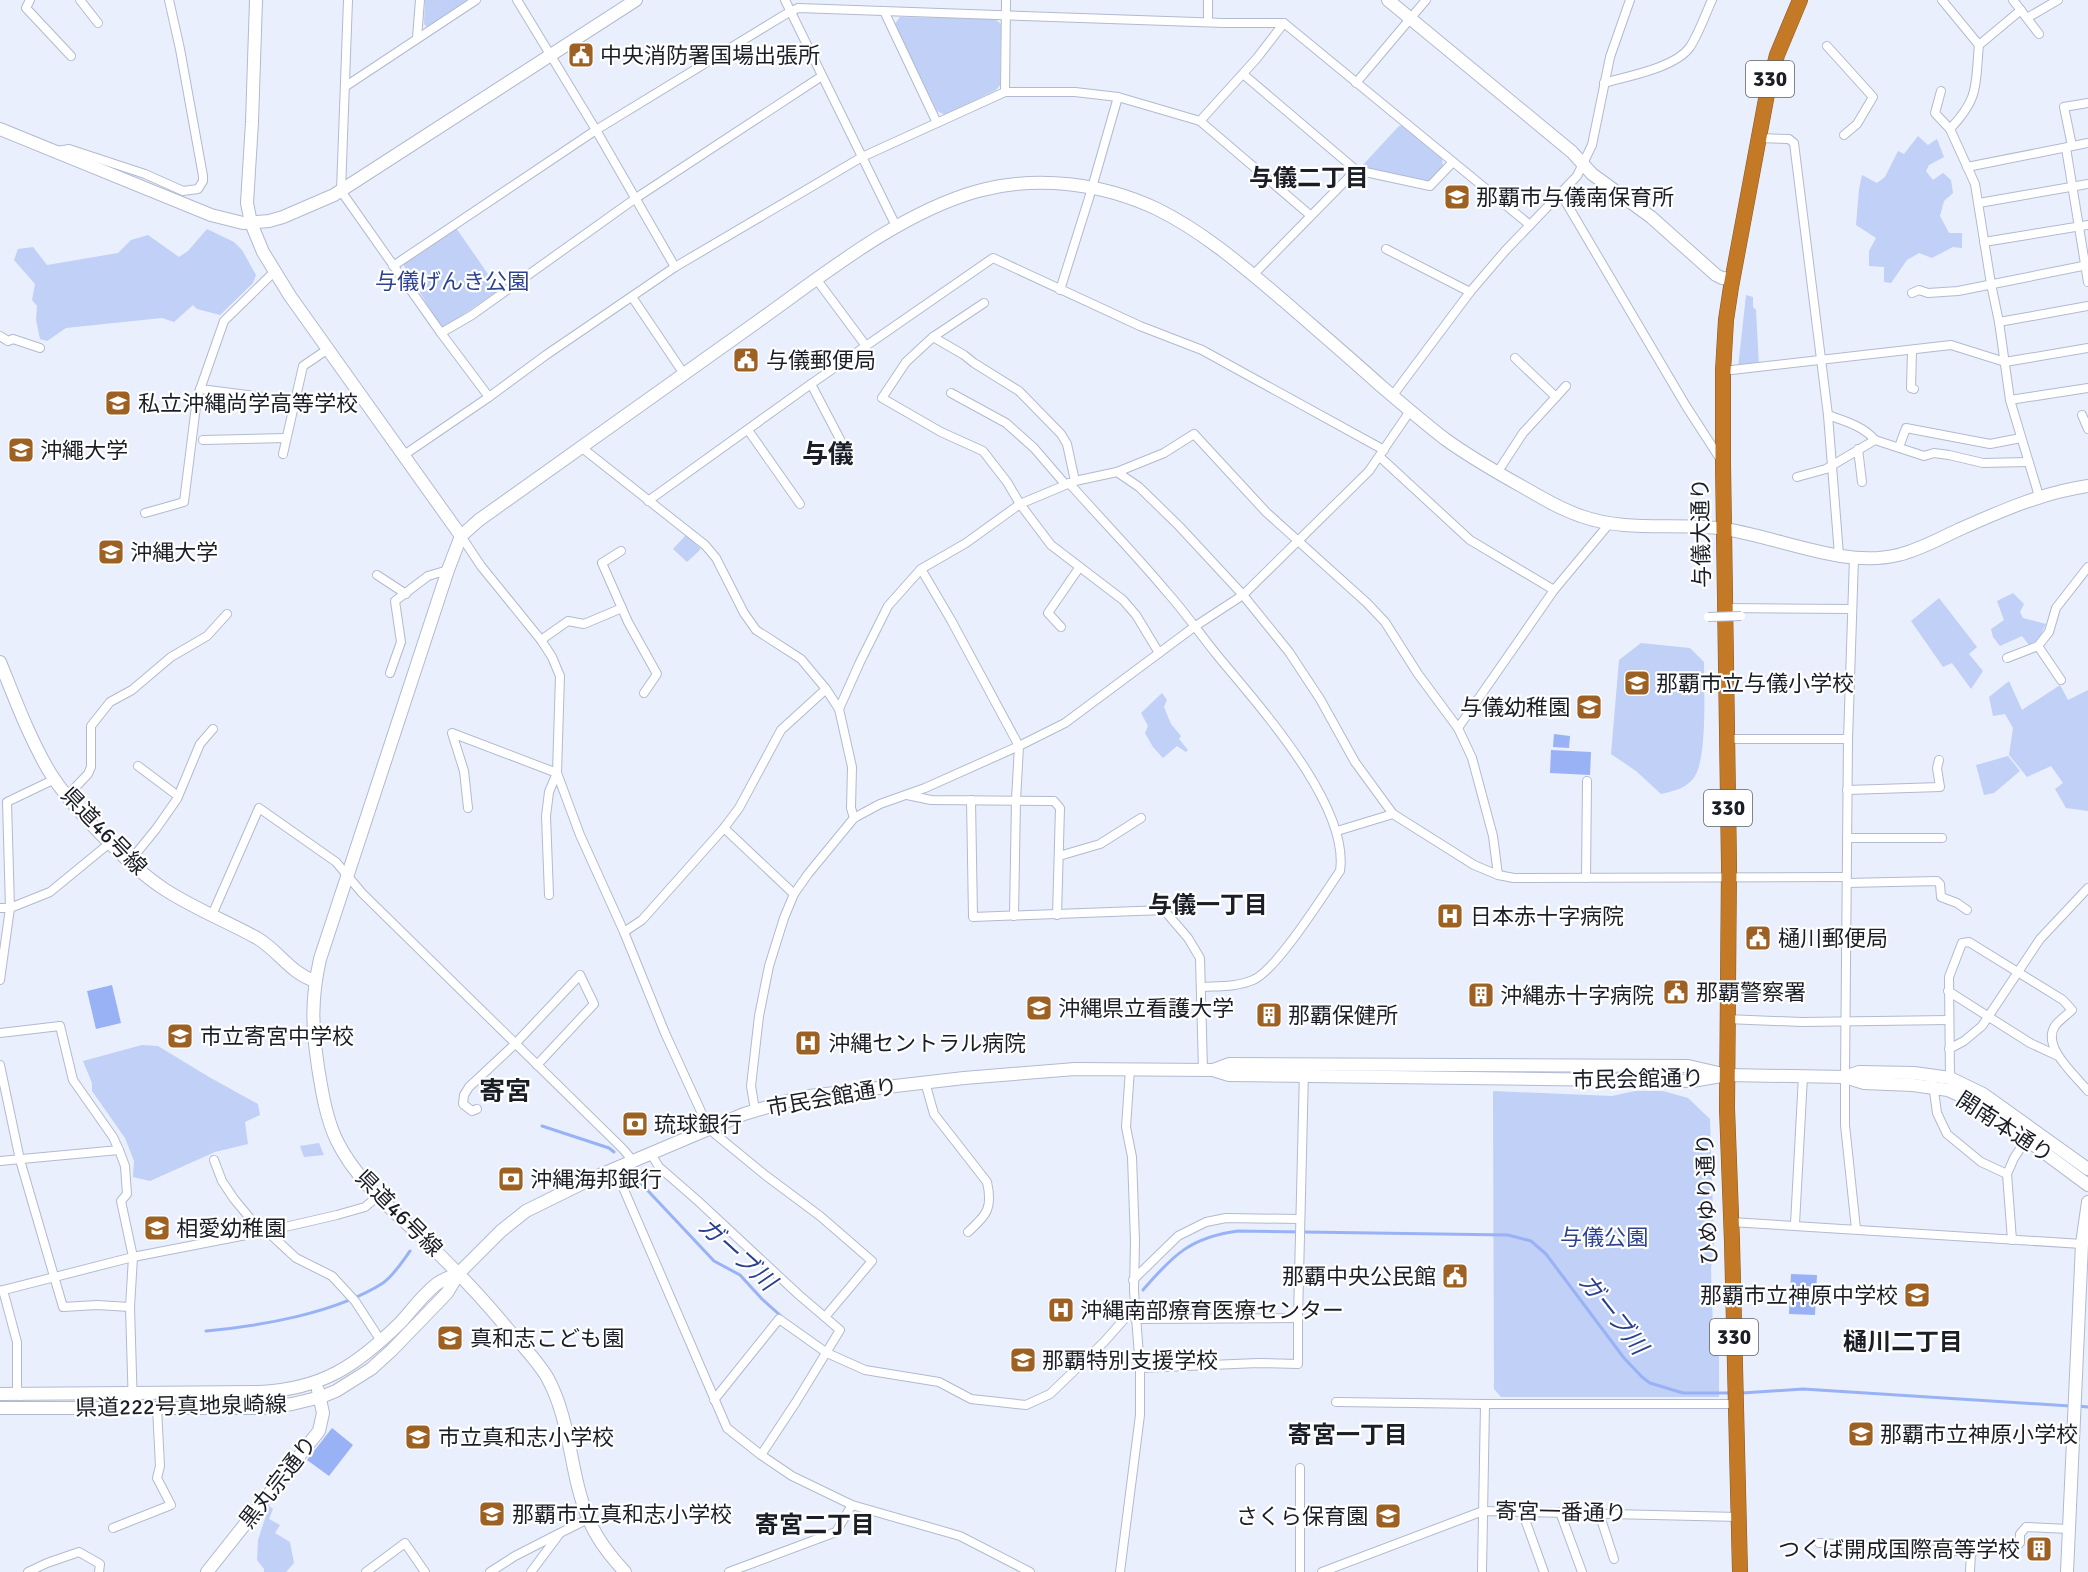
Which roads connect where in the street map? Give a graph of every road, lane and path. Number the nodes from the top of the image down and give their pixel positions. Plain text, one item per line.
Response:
1 (30, 0) edge
2 (80, 0) edge
3 (169, 0) edge
4 (256, 0) edge
5 (348, 0) edge
6 (420, 0) edge
7 (476, 0) edge
8 (517, 0) edge
9 (636, 0) edge
10 (784, 0) edge
11 (1006, 0) edge
12 (1208, 0) edge
13 (1388, 0) edge
14 (1425, 0) edge
15 (1630, 0) edge
16 (1712, 0) edge
17 (1800, 0) edge
18 (1942, 0) edge
19 (2013, 0) edge
20 (2058, 0) edge
21 (2021, 10) junction
22 (884, 11) junction
23 (790, 12) junction
24 (1005, 14) junction
25 (1410, 18) junction
26 (2027, 18) junction
27 (1208, 22) junction
28 (98, 23) dead end
29 (1284, 23) junction
30 (2039, 34) dead end
31 (417, 38) junction
32 (1979, 45) junction
33 (1827, 46) dead end
34 (70, 56) dead end
35 (550, 56) junction
36 (1243, 74) junction
37 (822, 76) junction
38 (1356, 82) junction
39 (1604, 83) junction
40 (346, 86) junction
41 (1941, 91) dead end
42 (1005, 92) junction
43 (1118, 97) junction
44 (2088, 103) edge
45 (1200, 122) junction
46 (937, 123) junction
47 (0, 129) edge
48 (1950, 129) junction
49 (596, 130) junction
50 (1844, 135) dead end
51 (1759, 138) junction
52 (2088, 143) edge
53 (2069, 147) junction
54 (54, 152) junction
55 (862, 157) junction
56 (1452, 163) junction
57 (1584, 163) junction
58 (1967, 167) junction
59 (1356, 170) junction
60 (2088, 184) edge
61 (2073, 186) junction
62 (1092, 188) junction
63 (342, 191) junction
64 (1561, 194) junction
65 (636, 198) junction
66 (1979, 203) junction
67 (1310, 215) junction
68 (251, 223) junction
69 (1530, 225) junction
70 (896, 226) junction
71 (2084, 226) edge
72 (1984, 242) junction
73 (1386, 249) dead end
74 (393, 266) junction
75 (2086, 266) edge
76 (675, 267) junction
77 (274, 272) junction
78 (1253, 275) junction
79 (1732, 279) junction
80 (817, 280) junction
81 (2088, 282) edge
82 (1991, 284) junction
83 (1060, 290) junction
84 (1470, 292) junction
85 (1912, 293) dead end
86 (632, 297) junction
87 (984, 303) dead end
88 (2088, 306) edge
89 (1999, 322) junction
90 (441, 333) junction
91 (0, 336) edge
92 (933, 338) junction
93 (866, 346) junction
94 (40, 348) dead end
95 (2088, 348) edge
96 (328, 349) junction
97 (1912, 350) junction
98 (1515, 358) dead end
99 (1822, 361) junction
100 (2005, 362) junction
101 (1723, 371) junction
102 (684, 374) junction
103 (811, 384) junction
104 (1566, 386) dead end
105 (200, 388) junction
106 (2088, 388) edge
107 (1914, 389) dead end
108 (951, 393) dead end
109 (1393, 395) junction
110 (489, 397) junction
111 (1556, 397) junction
112 (2010, 400) junction
113 (295, 401) junction
114 (1410, 411) junction
115 (2082, 414) dead end
116 (1828, 415) junction
117 (2088, 429) edge
118 (748, 430) junction
119 (286, 438) junction
120 (2021, 438) junction
121 (203, 440) dead end
122 (1875, 440) junction
123 (842, 443) dead end
124 (581, 447) junction
125 (1899, 447) junction
126 (1858, 449) junction
127 (1382, 453) junction
128 (283, 454) dead end
129 (404, 455) junction
130 (2028, 462) junction
131 (1722, 463) junction
132 (1833, 464) junction
133 (1117, 472) junction
134 (1497, 473) junction
135 (1797, 477) dead end
136 (1862, 482) dead end
137 (1069, 483) junction
138 (2088, 486) edge
139 (2039, 496) junction
140 (648, 501) junction
141 (800, 504) dead end
142 (1020, 504) junction
143 (145, 513) dead end
144 (1609, 524) junction
145 (1725, 529) junction
146 (461, 536) junction
147 (1298, 542) junction
148 (621, 552) dead end
149 (1839, 555) junction
150 (1854, 558) junction
151 (2088, 567) edge
152 (1078, 568) junction
153 (921, 569) junction
154 (448, 570) junction
155 (377, 575) dead end
156 (1554, 590) junction
157 (406, 594) junction
158 (1243, 595) junction
159 (622, 608) junction
160 (1725, 608) junction
161 (1852, 609) junction
162 (227, 614) dead end
163 (1741, 616) dead end
164 (1708, 617) dead end
165 (1061, 627) dead end
166 (1194, 627) junction
167 (541, 640) junction
168 (2038, 646) junction
169 (1159, 653) junction
170 (2007, 658) dead end
171 (0, 662) edge
172 (390, 673) dead end
173 (2061, 680) dead end
174 (826, 688) junction
175 (644, 693) dead end
176 (839, 709) junction
177 (1458, 728) junction
178 (213, 729) dead end
179 (1727, 739) junction
180 (1848, 739) junction
181 (1019, 746) junction
182 (1939, 760) dead end
183 (138, 766) dead end
184 (557, 773) junction
185 (54, 779) junction
186 (1587, 781) dead end
187 (1847, 790) junction
188 (907, 795) junction
189 (67, 796) junction
190 (178, 796) junction
191 (971, 800) junction
192 (1016, 800) junction
193 (4, 803) edge
194 (468, 808) dead end
195 (1393, 814) junction
196 (854, 818) junction
197 (1142, 818) dead end
198 (724, 828) junction
199 (1336, 831) junction
200 (1847, 838) junction
201 (1942, 838) dead end
202 (111, 842) junction
203 (1059, 856) junction
204 (130, 861) junction
205 (1498, 875) junction
206 (348, 876) junction
207 (1729, 877) junction
208 (1586, 878) junction
209 (1846, 880) junction
210 (2088, 888) edge
211 (794, 894) junction
212 (549, 895) dead end
213 (5, 908) edge
214 (1967, 910) dead end
215 (212, 915) junction
216 (1058, 915) junction
217 (1014, 916) junction
218 (624, 932) junction
219 (2018, 972) junction
220 (0, 980) edge
221 (315, 981) junction
222 (1202, 987) junction
223 (1948, 991) junction
224 (1989, 1017) junction
225 (1726, 1019) junction
226 (1949, 1020) junction
227 (1845, 1021) junction
228 (0, 1033) edge
229 (515, 1044) junction
230 (1949, 1049) junction
231 (2056, 1055) junction
232 (0, 1065) edge
233 (537, 1065) junction
234 (1130, 1069) junction
235 (1208, 1070) junction
236 (1304, 1070) junction
237 (1727, 1076) junction
238 (1803, 1076) junction
239 (1845, 1077) junction
240 (1950, 1078) junction
241 (1932, 1081) junction
242 (925, 1082) junction
243 (2088, 1090) edge
244 (477, 1109) dead end
245 (755, 1110) junction
246 (709, 1129) junction
247 (2030, 1133) junction
248 (119, 1150) junction
249 (651, 1154) junction
250 (20, 1160) junction
251 (214, 1160) dead end
252 (0, 1161) edge
253 (633, 1161) junction
254 (615, 1169) junction
255 (2088, 1169) edge
256 (2007, 1174) junction
257 (2088, 1185) edge
258 (378, 1196) junction
259 (2088, 1202) edge
260 (1299, 1222) junction
261 (1731, 1222) junction
262 (1795, 1224) junction
263 (1856, 1229) junction
264 (264, 1232) junction
265 (968, 1232) dead end
266 (2012, 1240) junction
267 (2082, 1244) junction
268 (133, 1257) junction
269 (459, 1273) junction
270 (54, 1278) junction
271 (1133, 1281) junction
272 (2, 1291) edge
273 (130, 1307) junction
274 (1134, 1307) junction
275 (825, 1317) junction
276 (1298, 1318) junction
277 (1135, 1319) junction
278 (381, 1341) junction
279 (827, 1353) junction
280 (1140, 1368) junction
281 (316, 1383) junction
282 (0, 1394) edge
283 (21, 1394) junction
284 (132, 1394) junction
285 (1736, 1396) junction
286 (321, 1397) junction
287 (714, 1400) junction
288 (1336, 1402) dead end
289 (1485, 1404) junction
290 (0, 1408) edge
291 (24, 1408) junction
292 (133, 1408) junction
293 (156, 1408) junction
294 (761, 1455) junction
295 (1300, 1468) dead end
296 (852, 1505) junction
297 (1482, 1510) junction
298 (1522, 1511) junction
299 (1560, 1512) junction
300 (1599, 1513) junction
301 (1739, 1517) junction
302 (588, 1520) junction
303 (112, 1528) dead end
304 (2069, 1529) junction
305 (560, 1533) junction
306 (1819, 1543) dead end
307 (1971, 1552) junction
308 (1614, 1559) dead end
309 (28, 1572) edge
310 (99, 1572) edge
311 (207, 1572) edge
312 (366, 1572) edge
313 (425, 1572) edge
314 (490, 1572) edge
315 (531, 1572) edge
316 (625, 1572) edge
317 (729, 1572) edge
318 (1030, 1572) edge
319 (1120, 1572) edge
320 (1300, 1572) edge
321 (1322, 1572) edge
322 (1482, 1572) edge
323 (1544, 1572) edge
324 (1582, 1572) edge
325 (1740, 1572) edge
326 (1970, 1572) edge
327 (2067, 1572) edge

1 - 34 street
2 - 28 street
3 - 54 street
4 - 68 main road
5 - 40 street
6 - 31 street
7 - 31 street
8 - 35 street
9 - 35 main road
10 - 23 street
11 - 24 street
12 - 27 street
13 - 25 main road
14 - 25 street
15 - 39 street
16 - 39 street
17 - 51 highway, 与儀大通り / 330
18 - 32 street
19 - 21 street
20 - 26 street
21 - 26 street
21 - 32 street
22 - 23 street
22 - 24 street
22 - 46 street
23 - 37 street
23 - 49 street
24 - 27 street
24 - 42 street
25 - 38 street
25 - 57 main road
26 - 30 street
27 - 29 street
29 - 36 street
29 - 38 street
31 - 40 street
32 - 48 street
33 - 50 street
35 - 49 street
35 - 63 main road
36 - 45 street
36 - 59 street
37 - 55 street
37 - 65 street
38 - 56 street
39 - 57 street
40 - 63 street
41 - 48 street
42 - 43 street
42 - 46 street
43 - 45 street
43 - 62 street
44 - 53 street
45 - 67 street
46 - 55 street
47 - 54 main road
48 - 58 street
49 - 65 street
49 - 74 street
51 - 79 highway, 与儀大通り / 330
51 - 99 street
52 - 53 street
53 - 58 street
53 - 61 street
54 - 68 main road
55 - 70 street
55 - 76 street
56 - 59 street
56 - 69 street
57 - 64 street
57 - 79 main road
58 - 66 street
59 - 67 street
60 - 61 street
61 - 66 street
61 - 71 street
62 - 70 main road
62 - 78 main road
62 - 83 street
63 - 68 main road
63 - 74 street
64 - 69 street
64 - 131 street
65 - 76 street
65 - 90 street
66 - 72 street
67 - 78 street
68 - 77 main road
69 - 84 street
70 - 80 main road
71 - 72 street
71 - 75 street
72 - 82 street
73 - 84 street
74 - 90 street
75 - 81 street
75 - 82 street
76 - 86 street
77 - 96 main road
77 - 105 street
78 - 109 main road
79 - 101 highway, 与儀大通り / 330
80 - 93 street
80 - 102 main road
82 - 85 street
82 - 89 street
83 - 93 street
83 - 127 street
84 - 109 street
86 - 102 street
86 - 110 street
87 - 92 street
88 - 89 street
89 - 100 street
90 - 110 street
91 - 94 street
92 - 137 street
92 - 142 street
93 - 103 street
95 - 100 street
96 - 113 street
96 - 129 main road
97 - 99 street
97 - 100 street
97 - 107 street
98 - 111 street
99 - 101 street
99 - 116 street
100 - 112 street
101 - 131 highway, 与儀大通り / 330
102 - 124 main road
103 - 118 street
103 - 123 street
104 - 111 street
105 - 113 street
105 - 143 street
106 - 112 street
108 - 137 street
109 - 114 main road
110 - 129 street
111 - 134 street
112 - 120 street
113 - 119 street
114 - 127 street
114 - 134 main road
115 - 117 street
116 - 122 street
116 - 132 street
118 - 140 street
118 - 141 street
119 - 121 street
119 - 128 street
120 - 125 street
120 - 130 street
122 - 125 street
122 - 126 street
124 - 140 street
124 - 146 main road
125 - 130 street
126 - 132 street
126 - 136 street
127 - 147 street
127 - 156 street
129 - 146 main road
130 - 139 street
131 - 145 highway, 与儀大通り / 330
132 - 135 street
132 - 149 street
133 - 137 street
133 - 147 street
133 - 158 street
134 - 144 main road
137 - 142 street
137 - 166 street
138 - 139 main road
139 - 150 main road
140 - 174 street
142 - 152 street
142 - 153 street
144 - 145 main road
144 - 156 street
145 - 149 main road
145 - 160 highway, 与儀大通り / 330
146 - 154 main road
146 - 167 street
147 - 158 street
147 - 177 street
148 - 159 street
149 - 150 main road
150 - 161 street
151 - 168 street
152 - 165 street
152 - 169 street
153 - 176 street
153 - 181 street
154 - 157 street
154 - 206 main road
155 - 157 street
156 - 177 street
157 - 172 street
158 - 166 street
158 - 195 street
159 - 167 street
159 - 175 street
160 - 161 street
160 - 179 highway, 与儀大通り / 330
161 - 180 street
162 - 189 street
163 - 164 street, bridge
166 - 169 street
166 - 199 street
167 - 184 street
168 - 170 street
168 - 173 street
169 - 181 street
171 - 185 main road, 県道46号線
174 - 176 street
174 - 198 street
176 - 196 street
177 - 205 street
178 - 190 street
179 - 180 street
179 - 207 highway, 与儀大通り / 330
180 - 187 street
181 - 188 street
181 - 192 street
182 - 187 street
183 - 190 street
184 - 194 street
184 - 212 street
184 - 218 street
185 - 189 main road, 県道46号線
185 - 193 street
186 - 208 street
187 - 200 street
188 - 191 street
188 - 196 street
189 - 202 main road, 県道46号線
190 - 204 street
191 - 192 street
191 - 217 street
192 - 203 street
192 - 217 street
193 - 213 street
195 - 199 street
195 - 205 street
196 - 211 street
197 - 203 street
198 - 211 street
198 - 218 street
199 - 222 street
200 - 201 street
200 - 209 street
202 - 204 main road, 県道46号線
202 - 213 street
203 - 216 street
204 - 215 main road, 県道46号線
205 - 208 street
206 - 215 street
206 - 221 main road
206 - 229 street
207 - 208 street
207 - 209 street
207 - 225 highway, 与儀大通り / 330
209 - 214 street
209 - 227 street
210 - 219 street
211 - 245 street
213 - 220 street
215 - 221 main road, 県道46号線
216 - 217 street
216 - 222 street
218 - 246 street
219 - 223 street
219 - 224 street
219 - 231 street
221 - 258 main road, 県道46号線
222 - 235 street
223 - 224 street
223 - 226 street
224 - 230 street
224 - 231 street
225 - 227 street
225 - 237 highway, 与儀大通り / 330
226 - 227 street
226 - 230 street
227 - 239 street
228 - 248 street
229 - 233 street
229 - 233 street
229 - 244 street
230 - 240 street
231 - 243 street
232 - 250 street
233 - 253 street
234 - 235 main road, 市民会館通り
234 - 242 main road, 市民会館通り
234 - 271 street
235 - 236 main road, 市民会館通り
236 - 237 main road, 市民会館通り
236 - 260 street
237 - 238 main road, 開南本通り
237 - 261 highway, ひめゆり通り / 330
238 - 239 main road, 開南本通り
238 - 262 street
239 - 241 main road, 開南本通り
239 - 263 street
240 - 241 main road, 開南本通り
240 - 247 main road, 開南本通り
241 - 247 main road, 開南本通り
241 - 256 street
242 - 245 main road, 市民会館通り
242 - 265 street
245 - 246 main road, 市民会館通り
246 - 249 main road, 市民会館通り
246 - 275 street
247 - 255 main road, 開南本通り
247 - 256 street
247 - 257 main road, 開南本通り
248 - 250 street
248 - 268 street
249 - 253 main road, 市民会館通り
249 - 275 street
250 - 252 street
250 - 270 street
251 - 264 street
253 - 254 main road, 市民会館通り
254 - 269 main road, 市民会館通り
254 - 287 street
256 - 266 street
258 - 264 street
258 - 269 main road, 県道46号線
259 - 267 main road
260 - 271 street
260 - 276 street
261 - 262 street
261 - 285 highway, ひめゆり通り / 330
262 - 263 street
263 - 266 street
264 - 268 street
264 - 278 street
266 - 267 street
267 - 304 main road
268 - 270 street
268 - 273 street
269 - 278 main road, 県道222号真地泉崎線
269 - 286 main road, 県道222号真地泉崎線
269 - 302 main road, 県道46号線
270 - 272 street
270 - 273 street
271 - 274 street
272 - 283 street
273 - 284 street
274 - 277 street
274 - 279 street
275 - 279 street
276 - 277 street
276 - 280 street
277 - 280 street
278 - 281 main road, 県道222号真地泉崎線
279 - 287 street
279 - 294 street
280 - 319 street
281 - 284 main road, 県道222号真地泉崎線
281 - 286 main road, 黒丸宗通り
282 - 283 main road, 県道222号真地泉崎線
283 - 284 main road, 県道222号真地泉崎線
283 - 291 street
284 - 292 street
285 - 289 street
285 - 301 highway, ひめゆり通り / 330
286 - 293 main road, 県道222号真地泉崎線
286 - 311 main road, 黒丸宗通り
287 - 294 street
288 - 289 street
289 - 297 street
290 - 291 main road, 県道222号真地泉崎線
291 - 292 main road, 県道222号真地泉崎線
292 - 293 main road, 県道222号真地泉崎線
293 - 303 street
294 - 296 street
295 - 320 street
296 - 317 street
296 - 318 street
297 - 298 street, 寄宮一番通り
297 - 321 street, 寄宮一番通り
297 - 322 street
298 - 299 street, 寄宮一番通り
298 - 323 street
299 - 300 street, 寄宮一番通り
299 - 324 street
300 - 301 street, 寄宮一番通り
300 - 308 street
301 - 325 highway, ひめゆり通り / 330
302 - 305 street
302 - 316 main road, 県道46号線
304 - 307 street
304 - 327 main road
305 - 314 street
305 - 315 street
306 - 307 street
307 - 326 street
309 - 310 street
312 - 313 street

